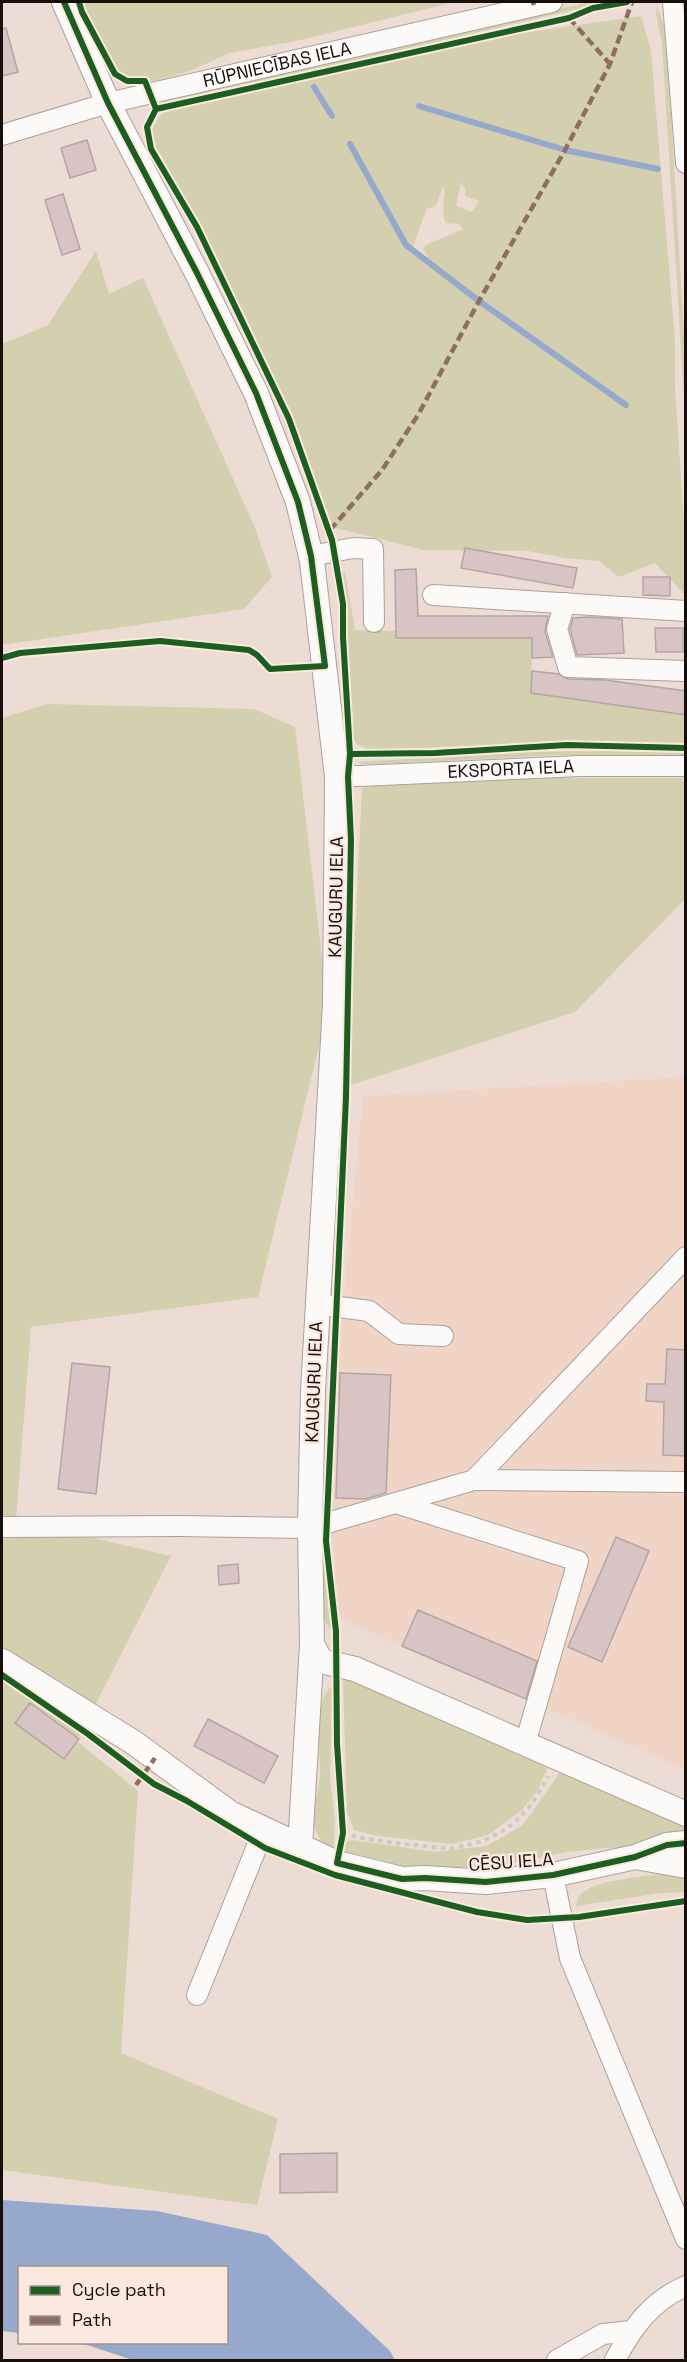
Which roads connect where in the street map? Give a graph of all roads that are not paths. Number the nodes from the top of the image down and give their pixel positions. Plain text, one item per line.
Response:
1 (64, 2) edge
2 (673, 2) edge
3 (540, 3) edge
4 (680, 39) edge
5 (108, 103) junction
6 (684, 120) edge
7 (2, 135) edge
8 (686, 163) edge
9 (311, 556) junction
10 (433, 595) dead end
11 (565, 603) junction
12 (686, 611) edge
13 (374, 622) dead end
14 (686, 670) edge
15 (686, 766) edge
16 (337, 777) junction
17 (686, 1257) edge
18 (317, 1304) junction
19 (443, 1336) dead end
20 (474, 1480) junction
21 (686, 1482) edge
22 (396, 1503) junction
23 (2, 1527) edge
24 (310, 1528) junction
25 (312, 1644) junction
26 (2, 1661) edge
27 (525, 1744) junction
28 (686, 1814) edge
29 (264, 1830) junction
30 (686, 1843) edge
31 (300, 1847) junction
32 (635, 1857) junction
33 (686, 1866) edge
34 (553, 1875) junction
35 (197, 1995) dead end
36 (686, 2239) edge
37 (686, 2286) edge
38 (631, 2331) junction
39 (557, 2361) edge
40 (615, 2361) edge

1 - 5 main road, KAUGURU IELA
2 - 4 street
3 - 5 street, RŪPNIECĪBAS IELA
4 - 6 street
5 - 7 street, RŪPNIECĪBAS IELA
5 - 9 main road, KAUGURU IELA
6 - 8 street
9 - 13 street
9 - 16 main road, KAUGURU IELA
10 - 11 street
11 - 12 street
11 - 14 street
15 - 16 street, EKSPORTA IELA
16 - 18 main road, KAUGURU IELA
17 - 20 street
18 - 19 street
18 - 24 main road, KAUGURU IELA
20 - 21 street
20 - 22 street
22 - 24 street
22 - 27 street
23 - 24 street
24 - 25 main road, KAUGURU IELA
25 - 27 main road
25 - 31 main road, KAUGURU IELA
26 - 29 main road, CĒSU IELA
27 - 28 main road
29 - 31 main road, CĒSU IELA
29 - 35 street
30 - 32 main road, CĒSU IELA
31 - 34 main road, CĒSU IELA
32 - 33 main road, CĒSU IELA
32 - 34 main road, CĒSU IELA
34 - 36 street
37 - 38 street
38 - 39 street
38 - 40 street

